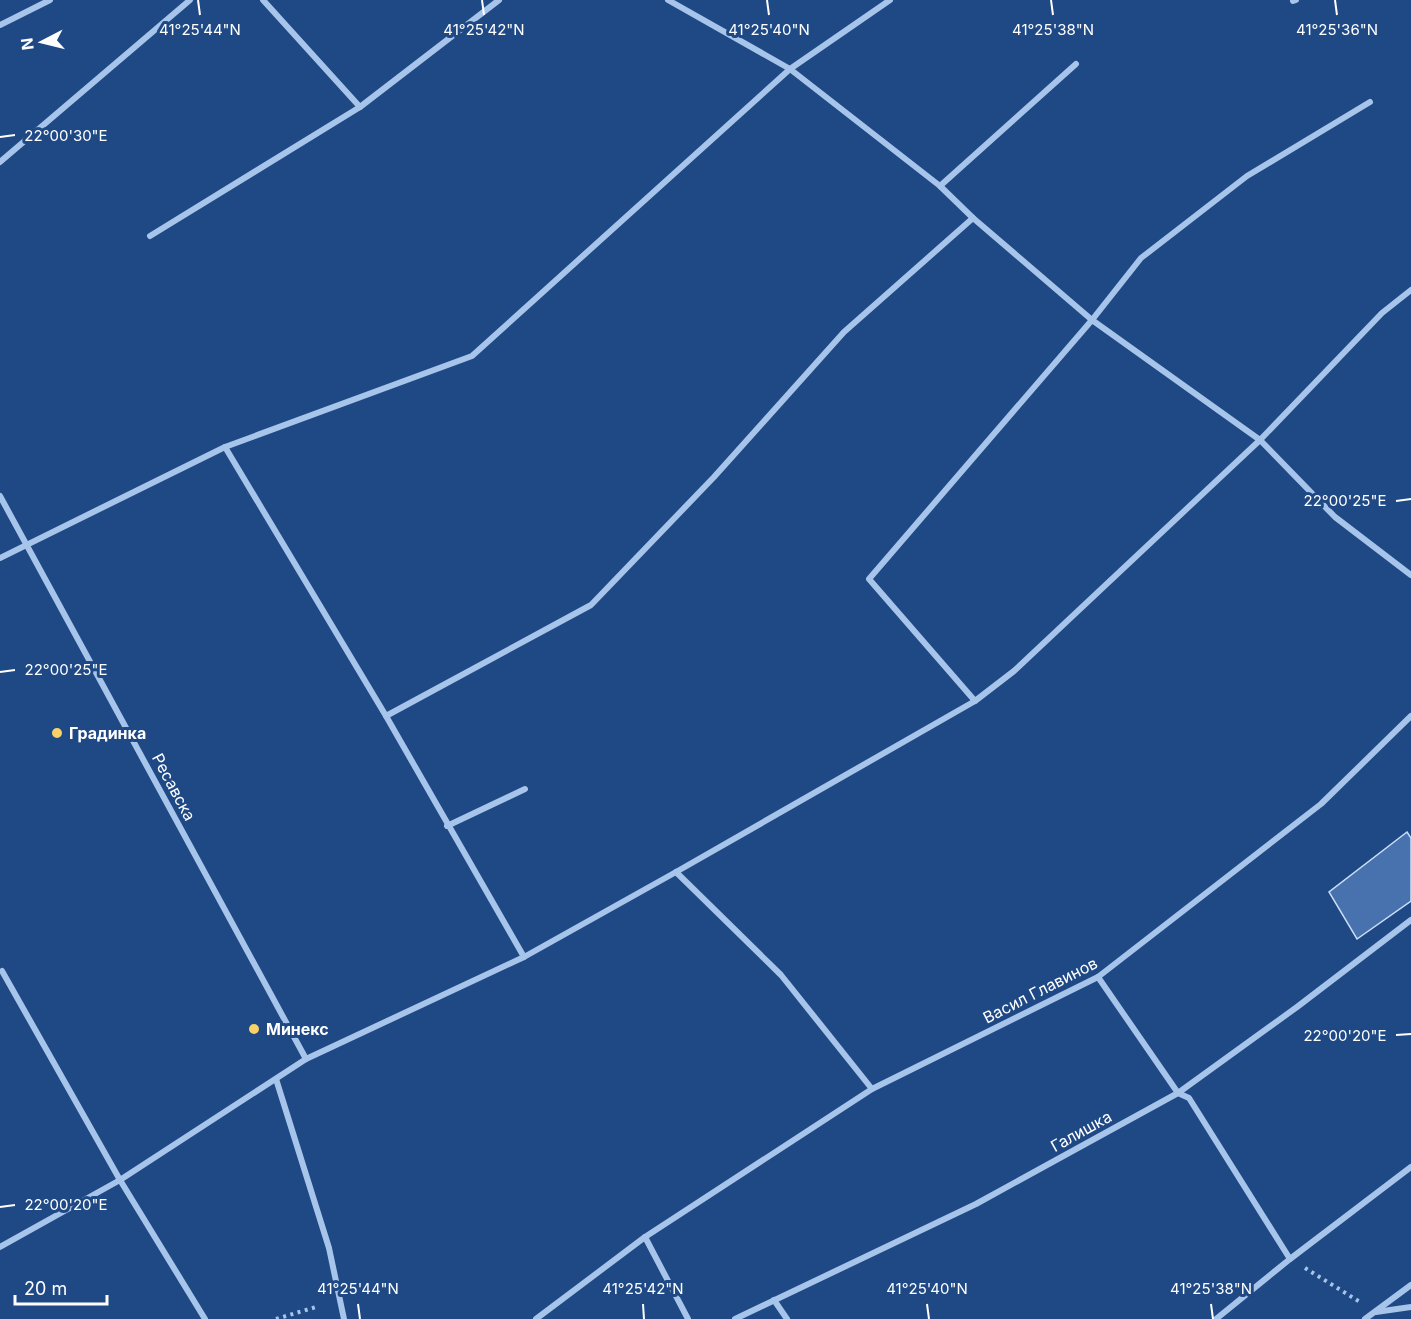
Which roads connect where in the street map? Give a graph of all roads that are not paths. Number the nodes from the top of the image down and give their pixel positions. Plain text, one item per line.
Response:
1 (50, 0) edge
2 (190, 0) edge
3 (263, 0) edge
4 (499, 0) edge
5 (668, 0) edge
6 (890, 0) edge
7 (0, 26) edge
8 (1076, 64) dead end
9 (790, 69) junction
10 (1370, 102) dead end
11 (360, 107) junction
12 (0, 162) edge
13 (940, 186) junction
14 (973, 218) junction
15 (150, 236) dead end
16 (1411, 290) edge
17 (1092, 320) junction
18 (1260, 441) junction
19 (225, 447) junction
20 (0, 496) edge
21 (27, 545) junction
22 (0, 558) edge
23 (1411, 575) edge
24 (975, 701) junction
25 (386, 716) junction
26 (1411, 716) edge
27 (525, 789) dead end
28 (447, 826) junction
29 (676, 872) junction
30 (1411, 920) edge
31 (524, 957) junction
32 (2, 971) dead end
33 (1098, 977) junction
34 (306, 1059) junction
35 (276, 1079) junction
36 (872, 1089) junction
37 (1178, 1093) junction
38 (1411, 1167) edge
39 (120, 1180) junction
40 (645, 1237) junction
41 (0, 1247) edge
42 (1290, 1259) junction
43 (1411, 1285) edge
44 (774, 1300) junction
45 (1411, 1307) edge
46 (1376, 1312) junction
47 (205, 1319) edge
48 (344, 1319) edge
49 (536, 1319) edge
50 (688, 1319) edge
51 (735, 1319) edge
52 (787, 1319) edge
53 (1216, 1319) edge
54 (1365, 1319) edge
55 (1381, 1319) edge

1 - 7 street
2 - 12 street
3 - 11 street
4 - 11 street
5 - 9 street
6 - 9 street
8 - 13 street
9 - 13 street
9 - 19 street
10 - 17 street
11 - 15 street
13 - 14 street
14 - 17 street
14 - 25 street
16 - 18 street
17 - 18 street
17 - 24 street
18 - 23 street
18 - 24 street
19 - 21 street
19 - 25 street
20 - 21 street, Ресавска
21 - 22 street
21 - 34 street, Ресавска
24 - 29 street
25 - 28 street
26 - 33 street, Васил Главинов
27 - 28 street
28 - 31 street
29 - 31 street
29 - 36 street
30 - 37 street, Галишка
31 - 34 street
32 - 39 street
33 - 36 street, Васил Главинов
33 - 37 street
34 - 35 street
35 - 39 street
35 - 48 street
36 - 40 street, Васил Главинов
37 - 42 street
37 - 44 street, Галишка
38 - 42 street
39 - 41 street
39 - 47 street
40 - 49 street, Васил Главинов
40 - 50 street
42 - 53 street
43 - 46 street
44 - 51 street, Галишка
44 - 52 street
45 - 46 street
46 - 54 street
46 - 55 street

